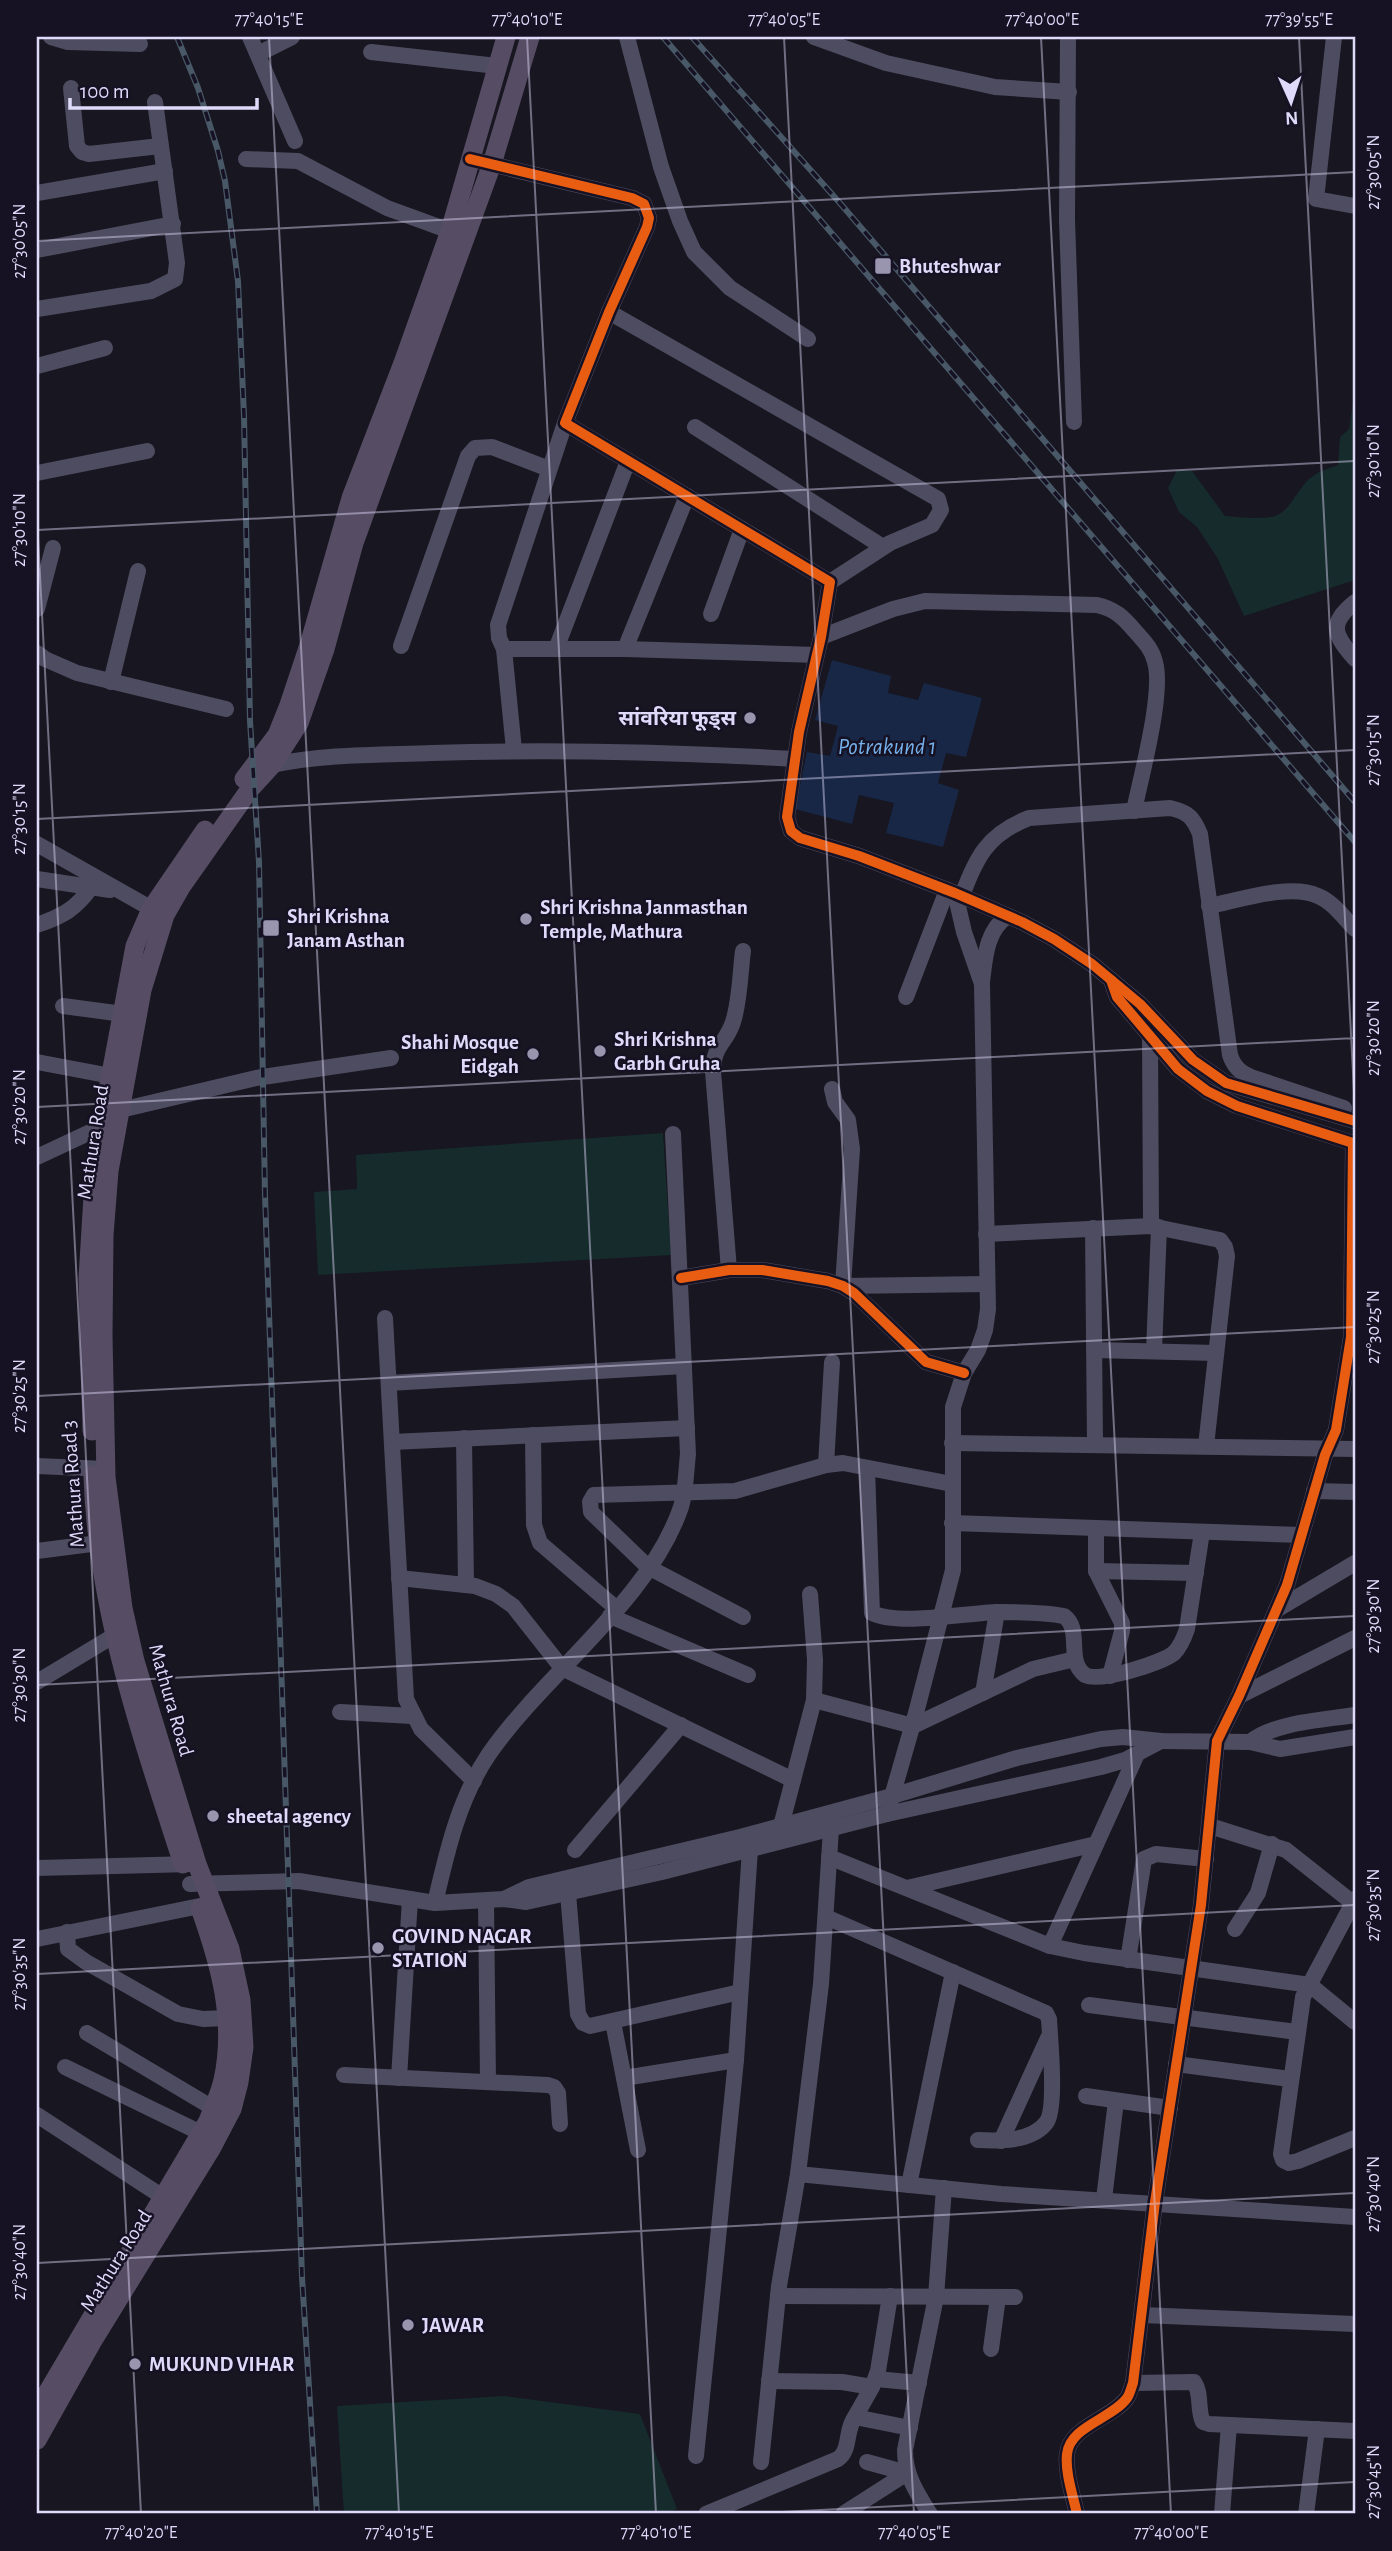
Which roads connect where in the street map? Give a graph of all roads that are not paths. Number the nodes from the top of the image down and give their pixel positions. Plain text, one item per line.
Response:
1 (51, 37) edge
2 (250, 37) edge
3 (292, 37) edge
4 (504, 37) edge
5 (530, 37) edge
6 (626, 37) edge
7 (814, 37) edge
8 (1068, 37) edge
9 (1334, 37) edge
10 (140, 44) dead end
11 (371, 52) dead end
12 (258, 54) junction
13 (497, 66) junction
14 (71, 88) dead end
15 (1069, 92) junction
16 (155, 102) dead end
17 (295, 141) dead end
18 (160, 146) junction
19 (246, 159) dead end
20 (470, 159) junction
21 (492, 164) junction
22 (165, 172) junction
23 (37, 193) edge
24 (1355, 206) edge
25 (173, 224) junction
26 (450, 231) junction
27 (37, 250) edge
28 (37, 309) edge
29 (609, 312) junction
30 (808, 339) dead end
31 (105, 348) dead end
32 (37, 366) edge
33 (1074, 422) dead end
34 (565, 423) junction
35 (695, 427) dead end
36 (147, 451) dead end
37 (628, 461) junction
38 (549, 469) junction
39 (37, 473) edge
40 (687, 496) junction
41 (742, 529) junction
42 (883, 547) junction
43 (53, 548) dead end
44 (138, 571) dead end
45 (830, 582) junction
46 (1355, 602) edge
47 (37, 609) edge
48 (711, 614) dead end
49 (821, 637) junction
50 (401, 646) dead end
51 (504, 649) junction
52 (556, 649) junction
53 (625, 649) junction
54 (37, 653) edge
55 (817, 654) junction
56 (1355, 659) edge
57 (111, 682) junction
58 (226, 709) dead end
59 (514, 750) junction
60 (795, 759) junction
61 (272, 765) junction
62 (1134, 811) junction
63 (37, 844) edge
64 (37, 879) edge
65 (92, 886) junction
66 (127, 893) junction
67 (955, 893) junction
68 (1209, 905) junction
69 (158, 912) junction
70 (1008, 916) junction
71 (37, 925) edge
72 (1355, 929) edge
73 (743, 951) dead end
74 (1111, 980) junction
75 (982, 984) junction
76 (906, 997) dead end
77 (63, 1006) dead end
78 (123, 1014) junction
79 (1150, 1036) junction
80 (391, 1058) dead end
81 (37, 1062) edge
82 (111, 1076) junction
83 (832, 1089) dead end
84 (1355, 1112) edge
85 (108, 1117) junction
86 (1355, 1121) edge
87 (673, 1134) dead end
88 (1354, 1143) edge
89 (37, 1157) edge
90 (1155, 1226) junction
91 (1093, 1228) junction
92 (986, 1234) junction
93 (729, 1270) junction
94 (681, 1278) junction
95 (987, 1284) junction
96 (843, 1286) junction
97 (385, 1318) dead end
98 (1094, 1350) junction
99 (1154, 1351) junction
100 (1216, 1353) junction
101 (1352, 1356) edge
102 (832, 1362) dead end
103 (684, 1366) junction
104 (964, 1373) junction
105 (388, 1383) junction
106 (687, 1428) junction
107 (533, 1435) junction
108 (464, 1438) junction
109 (392, 1442) junction
110 (952, 1443) junction
111 (1095, 1444) junction
112 (1206, 1446) junction
113 (1328, 1448) junction
114 (1355, 1449) edge
115 (826, 1465) junction
116 (37, 1466) edge
117 (100, 1468) junction
118 (867, 1468) junction
119 (952, 1484) junction
120 (1314, 1490) junction
121 (1355, 1492) edge
122 (683, 1493) junction
123 (952, 1523) junction
124 (1096, 1528) junction
125 (1202, 1532) junction
126 (1301, 1535) junction
127 (99, 1543) junction
128 (37, 1550) edge
129 (1355, 1563) edge
130 (648, 1567) junction
131 (1096, 1571) junction
132 (1196, 1573) junction
133 (399, 1578) junction
134 (466, 1585) junction
135 (810, 1594) dead end
136 (1276, 1609) junction
137 (613, 1612) junction
138 (997, 1612) junction
139 (743, 1617) dead end
140 (941, 1617) junction
141 (115, 1635) junction
142 (1355, 1638) edge
143 (1075, 1659) junction
144 (562, 1668) junction
145 (748, 1675) dead end
146 (1110, 1676) junction
147 (37, 1682) edge
148 (983, 1693) junction
149 (1239, 1696) junction
150 (814, 1700) junction
151 (340, 1712) dead end
152 (1355, 1715) edge
153 (412, 1716) junction
154 (681, 1725) junction
155 (913, 1726) junction
156 (1355, 1737) edge
157 (1161, 1741) junction
158 (1217, 1741) junction
159 (1250, 1742) junction
160 (1137, 1754) junction
161 (793, 1780) junction
162 (474, 1781) junction
163 (892, 1796) junction
164 (887, 1814) junction
165 (781, 1826) junction
166 (1210, 1826) junction
167 (831, 1829) junction
168 (1096, 1844) junction
169 (1272, 1844) junction
170 (750, 1849) junction
171 (575, 1850) dead end
172 (830, 1857) junction
173 (1206, 1859) junction
174 (37, 1868) edge
175 (193, 1874) junction
176 (907, 1888) junction
177 (568, 1894) junction
178 (410, 1899) junction
179 (504, 1899) junction
180 (486, 1901) junction
181 (1354, 1901) edge
182 (435, 1903) junction
183 (200, 1906) junction
184 (826, 1917) junction
185 (1350, 1920) edge
186 (1235, 1929) dead end
187 (67, 1932) junction
188 (37, 1939) edge
189 (1050, 1946) junction
190 (1128, 1960) junction
191 (1191, 1969) junction
192 (953, 1972) junction
193 (1310, 1984) junction
194 (740, 1992) junction
195 (1089, 2005) dead end
196 (1184, 2017) junction
197 (227, 2018) junction
198 (613, 2022) junction
199 (1355, 2022) edge
200 (1297, 2032) junction
201 (87, 2033) dead end
202 (1050, 2034) junction
203 (736, 2060) junction
204 (1176, 2064) junction
205 (65, 2067) dead end
206 (344, 2075) dead end
207 (399, 2078) junction
208 (624, 2078) junction
209 (1290, 2079) junction
210 (488, 2082) junction
211 (1086, 2096) dead end
212 (1116, 2101) junction
213 (213, 2108) junction
214 (1170, 2108) junction
215 (37, 2115) edge
216 (560, 2124) dead end
217 (201, 2133) junction
218 (1355, 2138) edge
219 (978, 2140) dead end
220 (1001, 2141) junction
221 (638, 2150) dead end
222 (798, 2174) junction
223 (909, 2185) junction
224 (944, 2188) junction
225 (163, 2197) junction
226 (1104, 2199) junction
227 (1155, 2202) junction
228 (1355, 2217) edge
229 (778, 2296) junction
230 (890, 2296) junction
231 (936, 2297) junction
232 (998, 2297) junction
233 (1016, 2297) dead end
234 (1142, 2315) junction
235 (95, 2324) junction
236 (1355, 2324) edge
237 (991, 2349) dead end
238 (769, 2381) junction
239 (874, 2383) junction
240 (919, 2383) junction
241 (1133, 2383) junction
242 (39, 2401) edge
243 (855, 2417) junction
244 (1229, 2426) junction
245 (910, 2428) junction
246 (1317, 2429) junction
247 (1355, 2431) edge
248 (37, 2440) edge
249 (696, 2456) dead end
250 (761, 2462) dead end
251 (867, 2462) dead end
252 (907, 2473) junction
253 (706, 2514) edge
254 (843, 2514) edge
255 (930, 2514) edge
256 (1077, 2514) edge
257 (1222, 2514) edge
258 (1306, 2514) edge

1 - 10 street
2 - 12 street
3 - 12 street
4 - 13 main road
5 - 21 main road
6 - 30 street
7 - 15 street
8 - 15 street
9 - 24 street
11 - 13 street
12 - 17 street
13 - 20 main road
14 - 18 street
15 - 33 street
16 - 18 street
18 - 22 street
19 - 26 street
20 - 21 street
20 - 26 main road
21 - 29 street
21 - 61 main road
22 - 23 street
22 - 25 street
25 - 27 street
25 - 28 street
26 - 69 main road
29 - 34 street
29 - 42 street
31 - 32 street
34 - 37 street
34 - 38 street
35 - 42 street
36 - 39 street
37 - 40 street
37 - 52 street
38 - 50 street
38 - 51 street
40 - 41 street
40 - 53 street
41 - 45 street
41 - 48 street
42 - 45 street
43 - 47 street
44 - 57 street
45 - 49 street
46 - 56 street
49 - 55 street
49 - 62 street
51 - 52 street
51 - 59 street
52 - 53 street
53 - 55 street
54 - 57 street
55 - 60 street
57 - 58 street
59 - 60 street
59 - 61 street
60 - 67 street
61 - 69 main road
62 - 67 street
62 - 68 street
63 - 66 street
64 - 65 street
65 - 66 street
65 - 71 street
66 - 69 street
67 - 70 street
67 - 75 street
67 - 76 street
68 - 72 street
68 - 84 street
69 - 78 main road, Mathura Road 3
69 - 85 main road, Mathura Road
70 - 74 street
70 - 75 street
73 - 93 street
74 - 79 street
74 - 86 street
75 - 92 street
77 - 78 street
78 - 82 main road, Mathura Road 3
79 - 88 street
79 - 90 street
80 - 85 street
81 - 82 street
82 - 85 main road, Mathura Road 3
83 - 96 street
85 - 89 street
85 - 117 main road, Mathura Road 3
87 - 94 street
88 - 101 street
90 - 91 street
90 - 99 street
90 - 100 street
91 - 92 street
91 - 98 street
92 - 95 street
93 - 94 street
93 - 96 street
94 - 103 street
95 - 96 street
95 - 104 street
96 - 104 street
97 - 105 street
98 - 99 street
98 - 111 street
99 - 100 street
100 - 112 street
101 - 113 street
102 - 115 street
103 - 105 street
103 - 106 street
104 - 110 street
105 - 109 street
106 - 107 street
106 - 122 street
107 - 108 street
107 - 137 street
108 - 109 street
108 - 134 street
109 - 133 street
110 - 111 street
110 - 119 street
111 - 112 street
112 - 113 street
113 - 114 street
113 - 120 street
115 - 118 street
115 - 122 street
116 - 117 street
117 - 127 main road, Mathura Road 3
117 - 175 main road, Mathura Road
118 - 119 street
118 - 140 street
119 - 123 street
120 - 121 street
120 - 126 street
122 - 130 street
122 - 130 street
123 - 124 street
123 - 140 street
124 - 125 street
124 - 131 street
125 - 126 street
125 - 132 street
126 - 136 street
127 - 128 street
127 - 141 main road, Mathura Road 3
129 - 136 street
130 - 137 street
130 - 139 street
131 - 132 street
131 - 146 street
132 - 146 street
133 - 134 street
133 - 153 street
134 - 144 street
135 - 150 street
136 - 149 street
137 - 144 street
137 - 145 street
138 - 140 street
138 - 143 street
138 - 148 street
140 - 155 street
141 - 147 street
141 - 175 main road, Mathura Road 3
142 - 149 street
143 - 146 street
143 - 148 street
144 - 154 street
144 - 162 street
148 - 155 street
149 - 158 street
150 - 155 street
150 - 161 street
151 - 153 street
152 - 159 street
153 - 162 street
154 - 161 street
154 - 171 street
155 - 163 street
156 - 159 street
157 - 158 street
157 - 160 street
157 - 163 street
158 - 159 street
158 - 166 street
160 - 164 street
160 - 168 street
161 - 165 street
162 - 182 street
163 - 164 street
163 - 165 street
164 - 167 street
165 - 179 street
166 - 169 street
166 - 173 street
167 - 170 street
167 - 172 street
168 - 176 street
168 - 189 street
169 - 181 street
169 - 186 street
170 - 177 street
170 - 194 street
172 - 176 street
172 - 184 street
173 - 190 street
173 - 191 street
174 - 175 street
175 - 178 street
175 - 183 main road, Mathura Road
175 - 235 main road, Mathura Road
176 - 189 street
177 - 179 street
177 - 198 street
178 - 182 street
178 - 207 street
179 - 180 street
180 - 182 street
180 - 210 street
181 - 185 street
183 - 187 street
183 - 197 main road, Mathura Road
184 - 192 street
184 - 222 street
185 - 193 street
187 - 188 street
187 - 197 street
189 - 190 street
190 - 191 street
191 - 193 street
191 - 196 street
192 - 202 street
192 - 223 street
193 - 199 street
193 - 200 street
194 - 198 street
194 - 203 street
195 - 196 street
196 - 200 street
196 - 204 street
197 - 213 main road, Mathura Road
198 - 208 street
200 - 209 street
201 - 213 street
202 - 220 street
202 - 220 street
203 - 208 street
203 - 249 street
204 - 209 street
204 - 214 street
205 - 217 street
206 - 207 street
207 - 210 street
208 - 221 street
209 - 218 street
210 - 216 street
211 - 212 street
212 - 214 street
212 - 226 street
213 - 217 main road, Mathura Road
214 - 227 street
215 - 225 street
217 - 225 main road, Mathura Road
219 - 220 street
222 - 223 street
222 - 229 street
223 - 224 street
224 - 226 street
224 - 231 street
225 - 235 main road, Mathura Road
226 - 227 street
227 - 228 street
227 - 234 street
229 - 230 street
229 - 238 street
230 - 231 street
230 - 239 street
231 - 232 street
231 - 240 street
232 - 233 street
232 - 237 street
234 - 236 street
234 - 241 street
235 - 242 main road, Mathura Road
235 - 248 main road, Mathura Road
238 - 239 street
238 - 250 street
239 - 240 street
239 - 243 street
240 - 245 street
241 - 244 street
241 - 256 street
243 - 245 street
243 - 253 street
244 - 246 street
244 - 257 street
245 - 252 street
246 - 247 street
246 - 258 street
251 - 252 street
252 - 254 street
252 - 255 street

